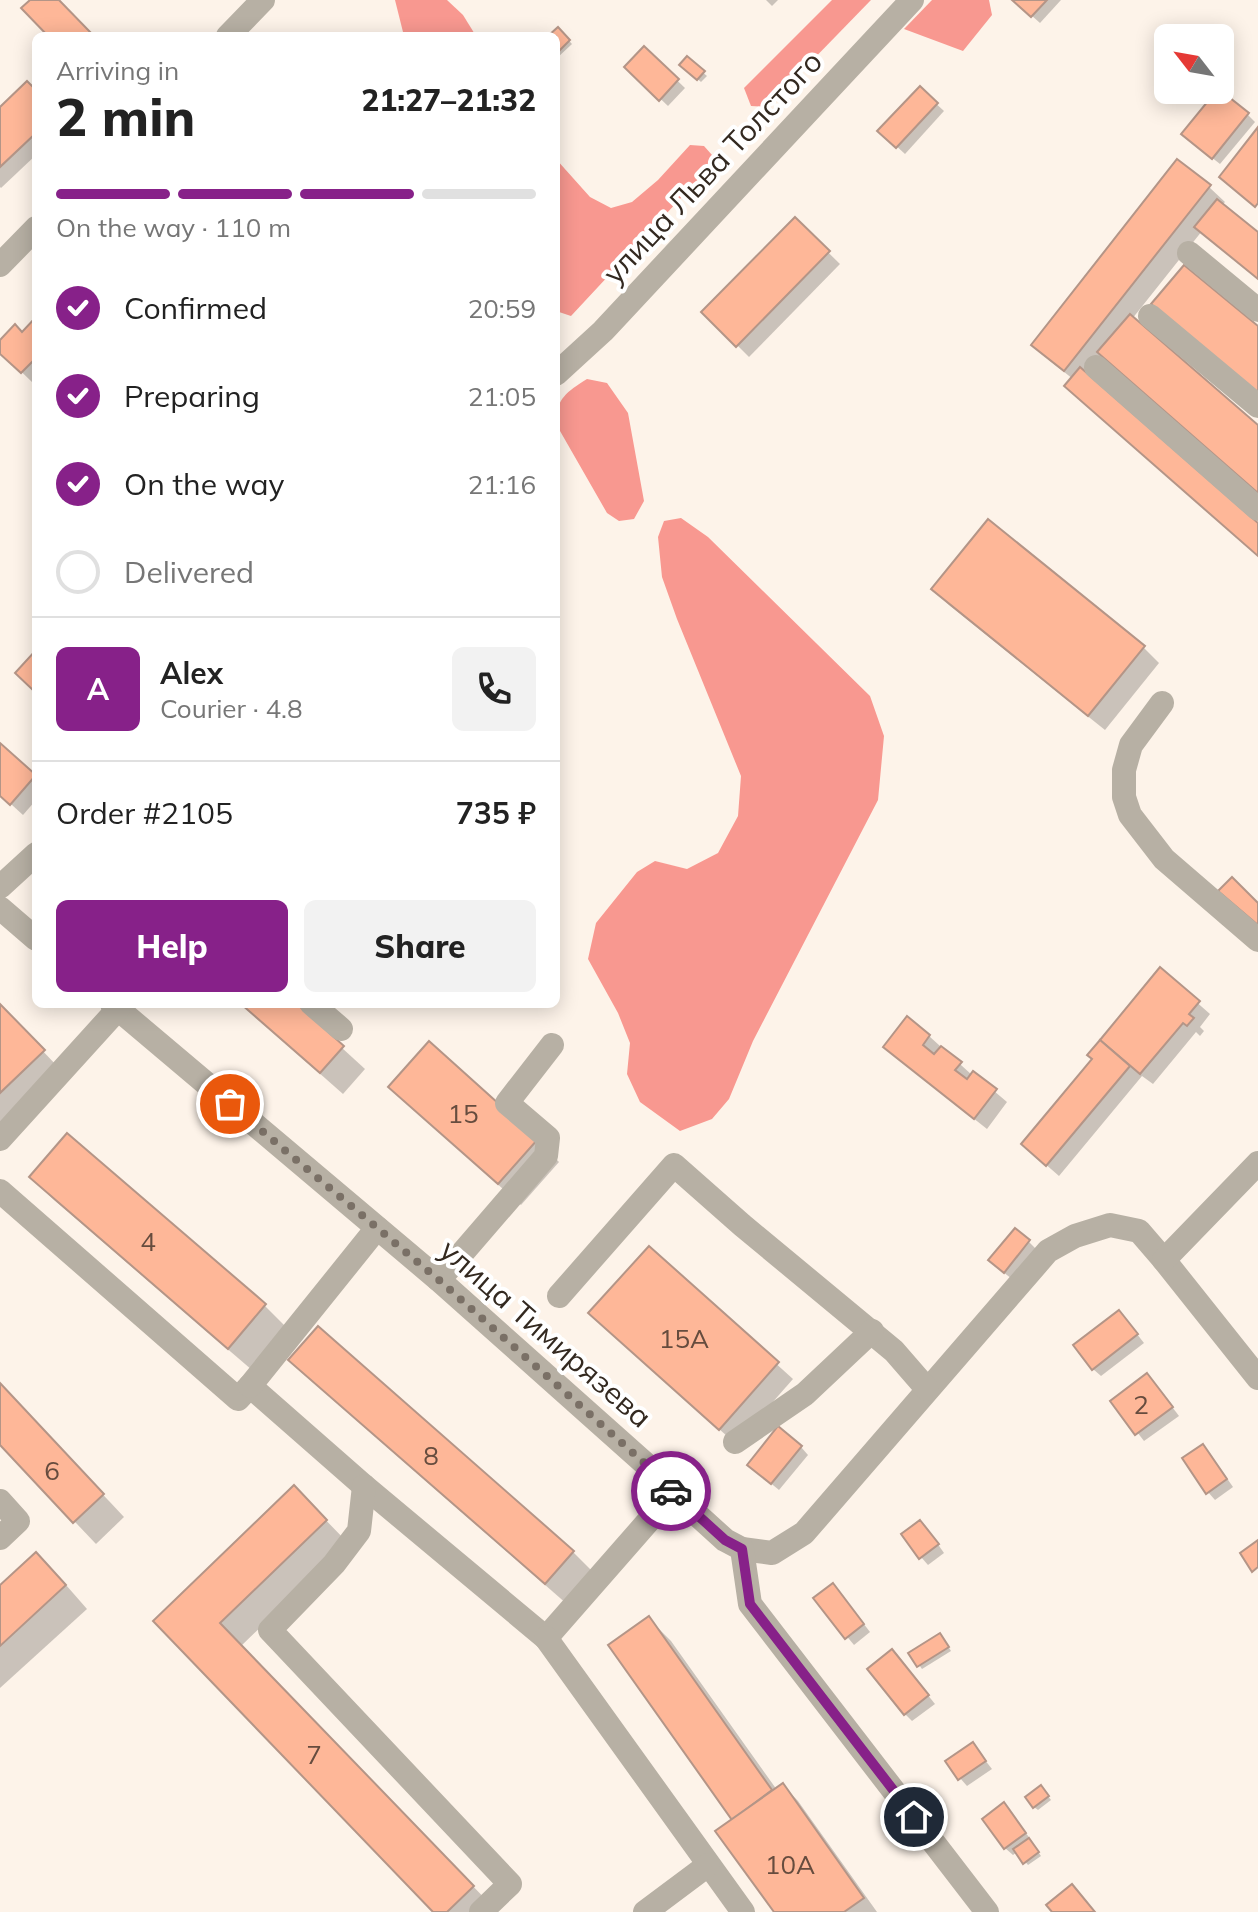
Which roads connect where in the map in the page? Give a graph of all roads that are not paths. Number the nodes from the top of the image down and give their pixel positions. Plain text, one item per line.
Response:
1 (263, 0) edge
2 (912, 0) edge
3 (232, 32) edge
4 (32, 232) edge
5 (1189, 253) dead end
6 (0, 265) edge
7 (1258, 310) edge
8 (1150, 316) dead end
9 (1096, 367) dead end
10 (560, 370) edge
11 (1258, 406) edge
12 (1258, 509) edge
13 (1162, 703) dead end
14 (32, 858) edge
15 (0, 887) edge
16 (0, 908) edge
17 (32, 936) edge
18 (1258, 940) edge
19 (317, 1008) edge
20 (127, 1010) edge
21 (341, 1029) dead end
22 (552, 1045) dead end
23 (0, 1139) edge
24 (1258, 1163) edge
25 (0, 1191) edge
26 (377, 1228) junction
27 (1164, 1260) junction
28 (439, 1280) junction
29 (559, 1296) dead end
30 (872, 1331) junction
31 (1258, 1378) edge
32 (250, 1386) junction
33 (927, 1389) junction
34 (735, 1442) dead end
35 (364, 1486) junction
36 (673, 1493) junction
37 (0, 1501) edge
38 (0, 1538) edge
39 (742, 1549) junction
40 (546, 1638) junction
41 (708, 1865) junction
42 (510, 1884) junction
43 (481, 1912) edge
44 (507, 1912) edge
45 (645, 1912) edge
46 (743, 1912) edge
47 (987, 1912) edge

1 - 3 street
2 - 10 street, улица Льва Толстого
4 - 6 street
5 - 7 street
8 - 11 street
9 - 12 street
13 - 18 street
14 - 15 street
16 - 17 street
19 - 21 street
20 - 23 street
20 - 26 street, улица Тимирязева
22 - 28 street
24 - 27 street
25 - 32 street
26 - 28 street, улица Тимирязева
26 - 32 street
27 - 31 street
27 - 33 street
28 - 36 street, улица Тимирязева
29 - 30 street
30 - 33 street
30 - 34 street
32 - 35 street
33 - 39 street
35 - 40 street
35 - 42 street
36 - 39 street, улица Тимирязева
36 - 40 street
37 - 38 street
39 - 47 street
40 - 41 street
41 - 45 street
41 - 46 street
42 - 43 street
42 - 44 street

